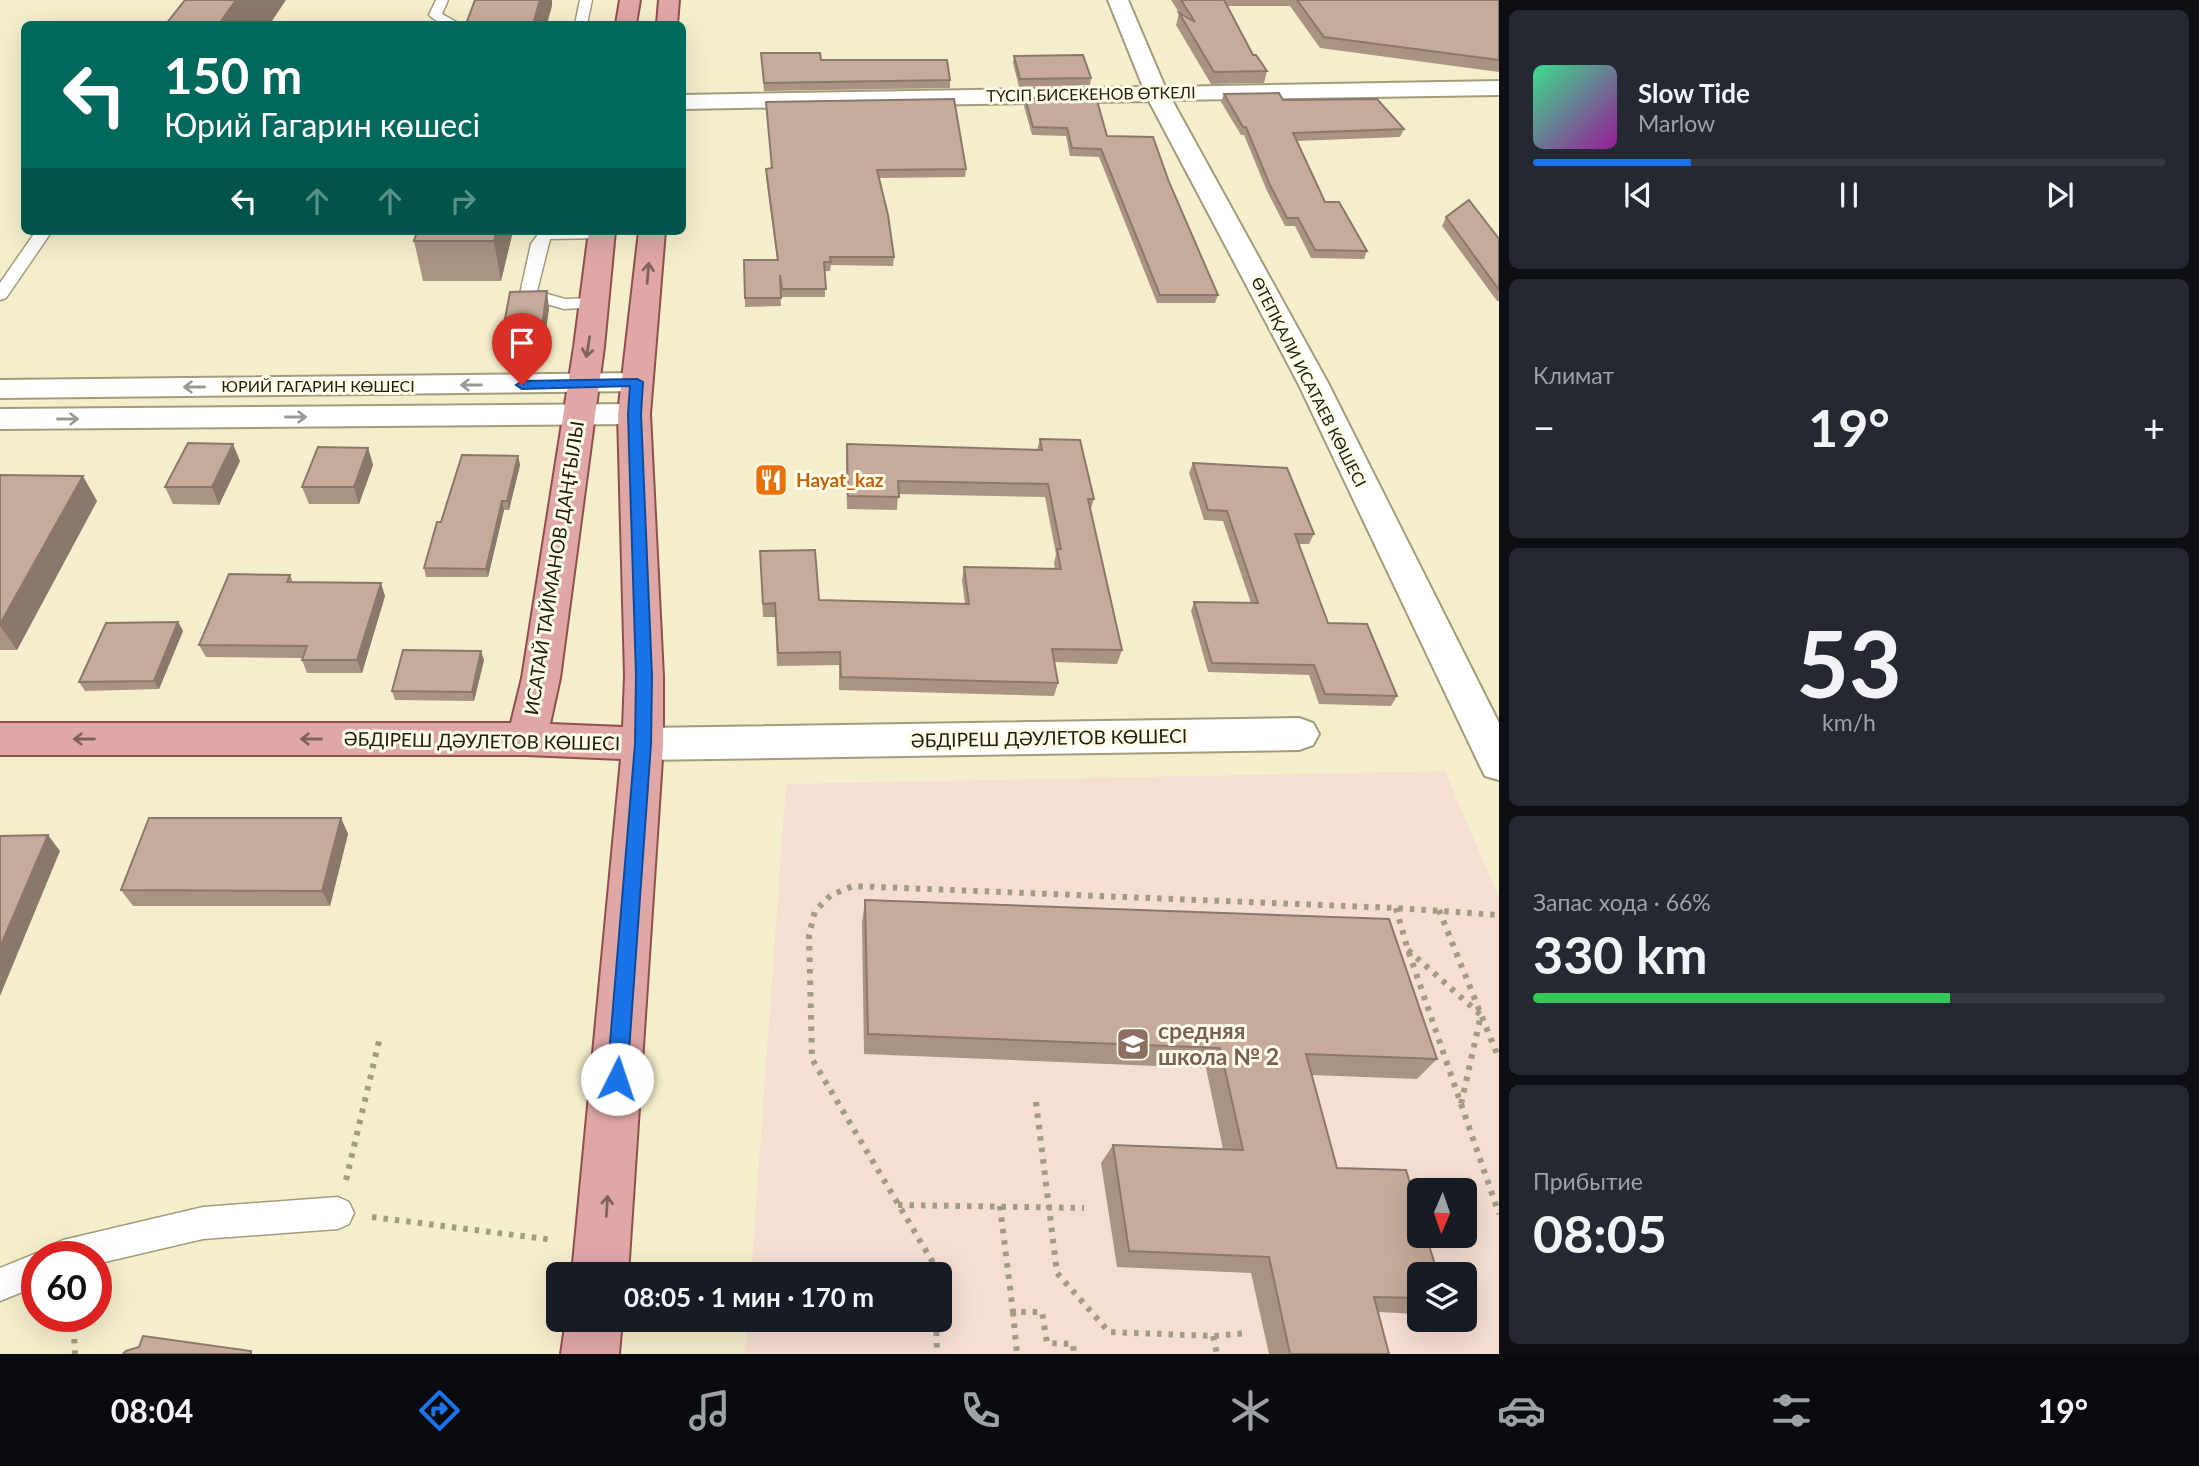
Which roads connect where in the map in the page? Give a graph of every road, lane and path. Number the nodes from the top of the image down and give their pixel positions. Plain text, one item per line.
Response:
1 (442, 0) edge
2 (586, 0) edge
3 (629, 0) edge
4 (669, 0) edge
5 (1118, 0) edge
6 (448, 21) edge
7 (582, 21) edge
8 (626, 21) edge
9 (667, 21) edge
10 (1499, 88) edge
11 (1156, 92) junction
12 (686, 102) edge
13 (41, 235) edge
14 (547, 235) edge
15 (602, 235) edge
16 (652, 235) edge
17 (0, 295) edge
18 (594, 303) junction
19 (0, 389) edge
20 (636, 398) junction
21 (579, 399) junction
22 (0, 419) edge
23 (1299, 734) dead end
24 (0, 739) edge
25 (527, 739) junction
26 (643, 744) junction
27 (1494, 745) edge
28 (1396, 908) junction
29 (1439, 910) junction
30 (1499, 915) edge
31 (1408, 950) junction
32 (1481, 1015) junction
33 (380, 1037) dead end
34 (1499, 1059) edge
35 (1036, 1102) dead end
36 (1461, 1104) junction
37 (898, 1205) junction
38 (1000, 1206) junction
39 (1049, 1207) junction
40 (1084, 1208) dead end
41 (338, 1213) junction
42 (1499, 1214) edge
43 (112, 1244) edge
44 (602, 1260) edge
45 (932, 1262) edge
46 (21, 1276) edge
47 (0, 1285) edge
48 (1013, 1312) junction
49 (74, 1332) edge
50 (593, 1332) edge
51 (936, 1332) edge
52 (1248, 1333) dead end
53 (1213, 1336) junction
54 (75, 1354) edge
55 (590, 1354) edge
56 (937, 1354) edge
57 (1017, 1354) edge
58 (1074, 1354) edge
59 (1217, 1354) edge

1 - 6 lane
2 - 7 lane
3 - 8 main road
4 - 9 main road
5 - 11 street, ӨТЕПҚАЛИ ИСАТАЕВ КӨШЕСІ
10 - 11 street, ТҮСІП БИСЕКЕНОВ ӨТКЕЛІ
11 - 12 street, ТҮСІП БИСЕКЕНОВ ӨТКЕЛІ
11 - 27 street, ӨТЕПҚАЛИ ИСАТАЕВ КӨШЕСІ
13 - 17 lane
14 - 18 lane
15 - 18 main road, ИСАТАЙ ТАЙМАНОВ ДАҢҒЫЛЫ
20 -> 16 main road
18 -> 21 main road, ИСАТАЙ ТАЙМАНОВ ДАҢҒЫЛЫ
21 -> 19 street, ЮРИЙ ГАГАРИН КӨШЕСІ
20 - 21 street, ЮРИЙ ГАГАРИН КӨШЕСІ
20 - 26 main road
22 -> 21 street, ЮРИЙ ГАГАРИН КӨШЕСІ
21 - 25 main road, ИСАТАЙ ТАЙМАНОВ ДАҢҒЫЛЫ
23 - 26 street, ӘБДІРЕШ ДӘУЛЕТОВ КӨШЕСІ
25 -> 24 main road, ӘБДІРЕШ ДӘУЛЕТОВ КӨШЕСІ
25 - 26 main road, ӘБДІРЕШ ДӘУЛЕТОВ КӨШЕСІ
44 -> 26 main road
28 - 29 path
28 - 31 path
28 - 37 path
29 - 30 path
29 - 32 path
31 - 32 path
31 - 36 path
32 - 34 path
32 - 36 path
33 - 41 path
35 - 39 path
36 - 42 path
37 - 38 path
37 - 45 path
38 - 39 path
38 - 48 path
39 - 40 path
39 - 53 path
41 - 43 lane
41 - 44 path
46 - 47 lane
48 - 57 path
48 - 58 path
49 - 54 path
50 - 55 main road
51 - 56 path
52 - 53 path
53 - 59 path

